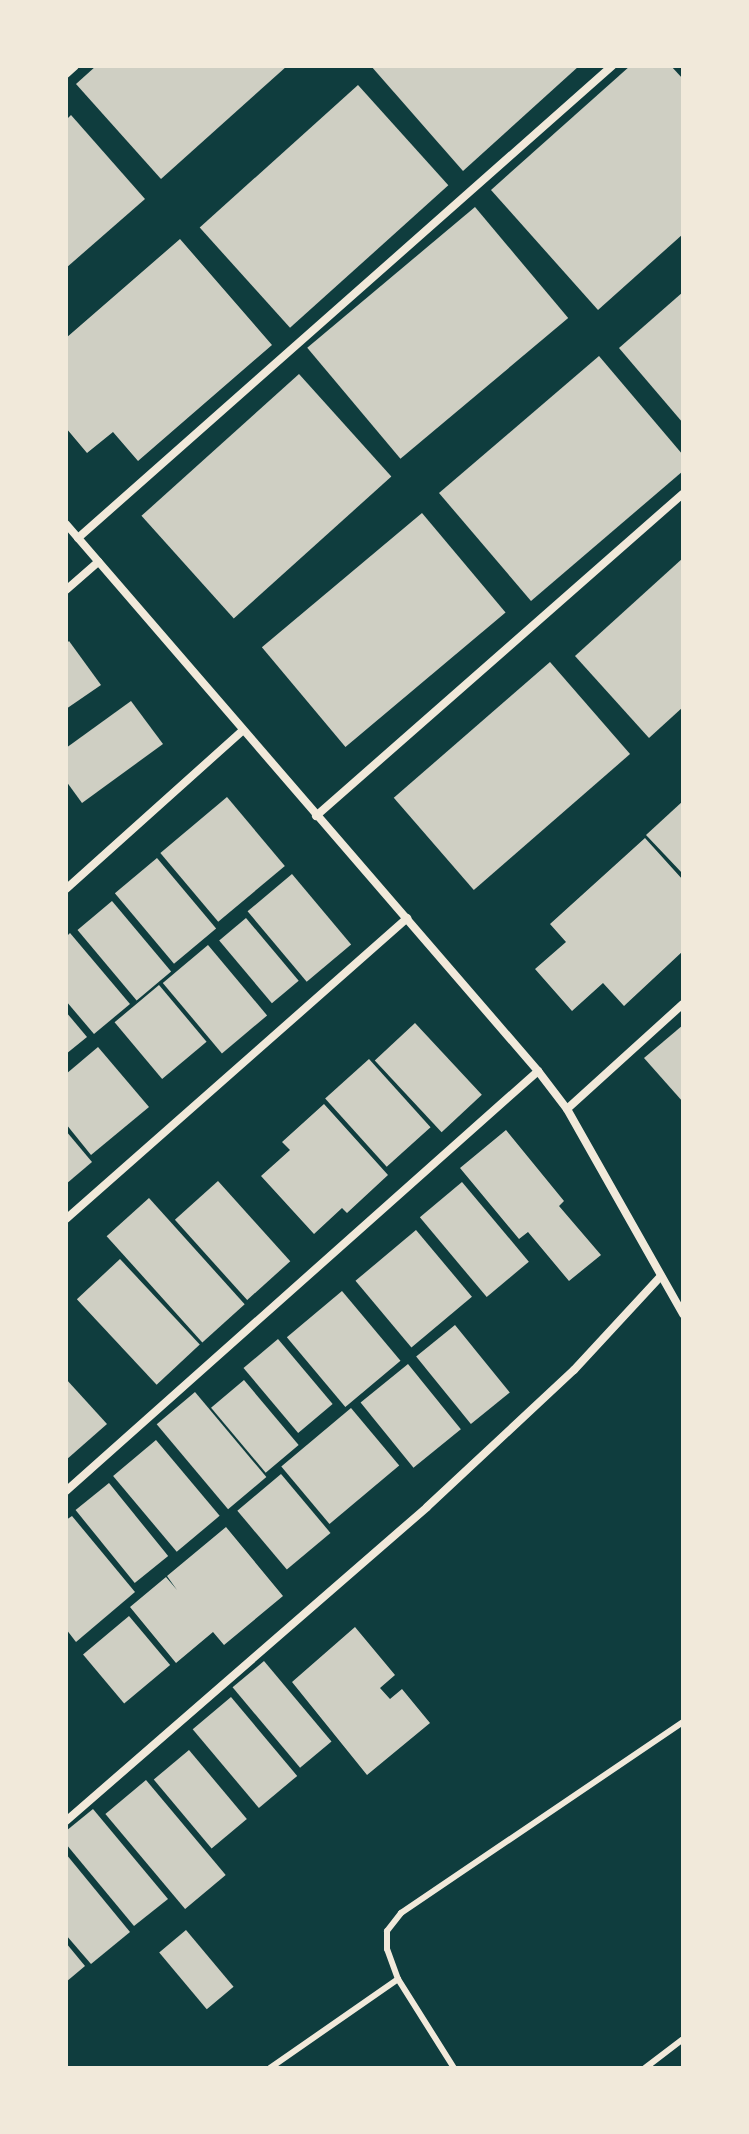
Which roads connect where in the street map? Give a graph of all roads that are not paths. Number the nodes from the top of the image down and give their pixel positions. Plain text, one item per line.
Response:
1 (75, 66) edge
2 (612, 66) edge
3 (66, 74) edge
4 (683, 494) edge
5 (66, 524) edge
6 (78, 538) junction
7 (98, 562) junction
8 (66, 590) edge
9 (242, 731) junction
10 (316, 816) junction
11 (66, 889) edge
12 (407, 918) junction
13 (683, 1004) edge
14 (538, 1071) junction
15 (567, 1109) junction
16 (66, 1219) edge
17 (661, 1276) junction
18 (683, 1314) edge
19 (66, 1491) edge
20 (683, 1722) edge
21 (66, 1821) edge
22 (398, 1979) junction
23 (683, 2039) edge
24 (270, 2068) edge
25 (454, 2068) edge
26 (645, 2068) edge

1 - 3 street
2 - 6 street
4 - 10 street
5 - 6 street
6 - 7 street
7 - 8 street
7 - 9 street
9 - 10 street
9 - 11 street
10 - 12 street
12 - 14 street
12 - 16 street
13 - 15 street
14 - 15 street
14 - 19 street
15 - 17 street
17 - 18 street
17 - 21 street
20 - 22 lane
22 - 24 lane
22 - 25 lane
23 - 26 lane

